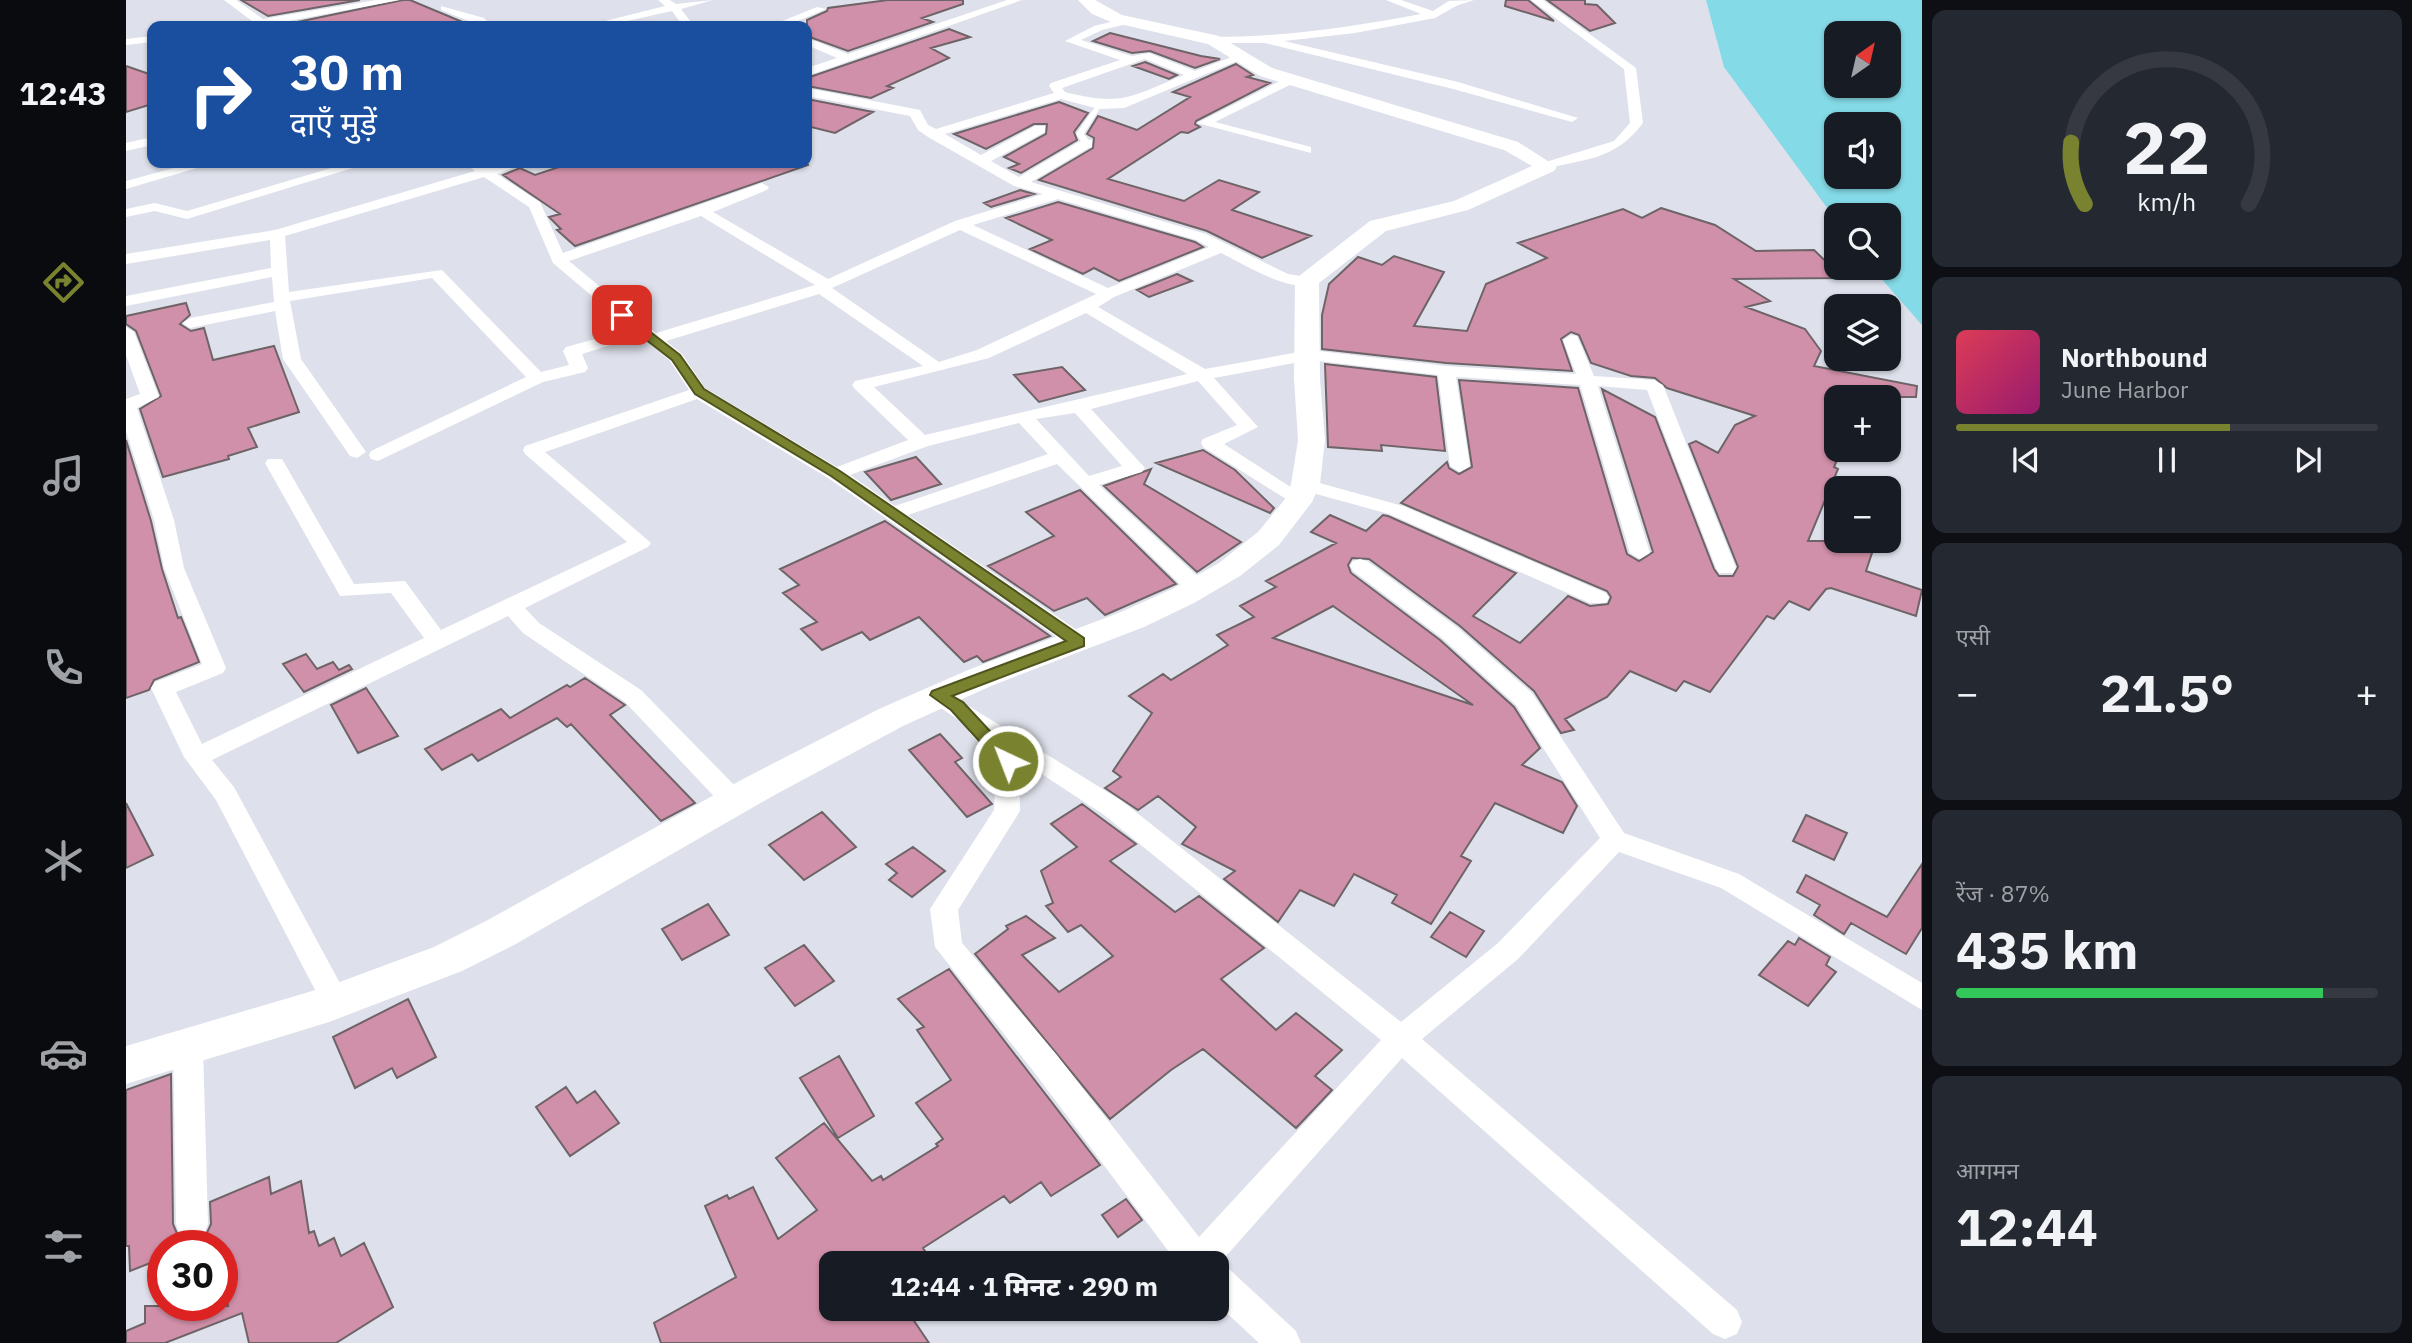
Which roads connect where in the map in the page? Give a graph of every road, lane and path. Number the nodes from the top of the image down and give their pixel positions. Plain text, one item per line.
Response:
1 (229, 0) edge
2 (395, 0) edge
3 (663, 0) edge
4 (708, 0) edge
5 (1017, 0) edge
6 (1086, 0) edge
7 (1391, 0) edge
8 (1469, 0) edge
9 (1536, 0) edge
10 (674, 7) junction
11 (445, 8) dead end
12 (821, 9) dead end
13 (611, 11) dead end
14 (1435, 15) junction
15 (622, 18) junction
16 (259, 21) edge
17 (274, 21) edge
18 (481, 21) edge
19 (610, 21) edge
20 (628, 21) edge
21 (685, 21) edge
22 (789, 21) edge
23 (1127, 21) junction
24 (147, 40) edge
25 (1213, 40) junction
26 (1265, 40) junction
27 (126, 42) edge
28 (812, 43) edge
29 (1241, 57) junction
30 (849, 58) junction
31 (1132, 60) junction
32 (812, 70) edge
33 (1195, 75) junction
34 (1292, 79) junction
35 (812, 93) edge
36 (1061, 94) junction
37 (1098, 105) junction
38 (1572, 118) dead end
39 (1040, 129) dead end
40 (933, 134) junction
41 (147, 142) edge
42 (1087, 143) joint
43 (126, 147) edge
44 (1306, 150) dead end
45 (980, 161) junction
46 (1543, 165) junction
47 (190, 168) edge
48 (345, 168) edge
49 (474, 168) edge
50 (479, 168) edge
51 (1019, 183) junction
52 (126, 187) edge
53 (762, 187) dead end
54 (1056, 195) junction
55 (155, 207) junction
56 (702, 211) junction
57 (126, 213) edge
58 (961, 224) junction
59 (277, 234) junction
60 (1222, 247) junction
61 (126, 259) edge
62 (558, 260) junction
63 (281, 271) junction
64 (1307, 281) junction
65 (1108, 294) junction
66 (126, 301) edge
67 (281, 302) junction
68 (1087, 307) junction
69 (190, 323) dead end
70 (126, 332) edge
71 (649, 335) junction
72 (1571, 341) dead end
73 (1310, 355) junction
74 (937, 368) junction
75 (1447, 370) junction
76 (1202, 375) junction
77 (537, 378) junction
78 (1587, 380) junction
79 (699, 392) junction
80 (1079, 407) junction
81 (1023, 416) junction
82 (921, 442) junction
83 (357, 452) dead end
84 (378, 455) dead end
85 (1059, 457) junction
86 (275, 463) dead end
87 (1460, 466) dead end
88 (835, 474) junction
89 (1085, 483) junction
90 (1302, 493) junction
91 (894, 513) junction
92 (1640, 553) dead end
93 (1360, 566) dead end
94 (1726, 568) dead end
95 (1198, 589) junction
96 (1598, 598) dead end
97 (511, 606) junction
98 (438, 641) junction
99 (1079, 642) junction
100 (948, 701) junction
101 (196, 757) junction
102 (734, 801) junction
103 (1615, 840) junction
104 (1922, 998) edge
105 (335, 1000) junction
106 (1401, 1039) junction
107 (188, 1046) junction
108 (126, 1065) edge
109 (191, 1224) dead end
110 (1190, 1251) edge
111 (1219, 1251) edge
112 (1229, 1292) edge
113 (1725, 1322) dead end
114 (1284, 1343) edge

1 - 16 street
2 - 17 street
3 - 10 street
4 - 10 street
5 - 30 street
6 - 23 street
7 - 14 street
8 - 14 street
9 - 46 street
10 - 15 street
10 - 21 street
11 - 18 street
12 - 22 street
13 - 15 street
14 - 26 street
15 - 19 street
15 - 20 street
23 - 25 street
23 - 31 street
24 - 27 street
25 - 26 street
25 - 29 street
26 - 38 street
28 - 30 street
29 - 33 street
29 - 34 street
30 - 32 street
31 - 33 street
31 - 36 street
33 - 37 street
34 - 44 street
34 - 46 street
35 - 40 street
36 - 37 street
36 - 40 street
37 - 42 lane
39 - 45 street
40 - 45 street
41 - 43 street
42 - 51 street
45 - 51 street
46 - 64 street
47 - 52 street
48 - 55 street
49 - 59 street
50 - 62 street
51 - 54 street
52 - 55 street
53 - 56 street
54 - 58 street
54 - 60 street
55 - 57 street
56 - 58 street
56 - 62 street
58 - 65 street
59 - 61 street
59 - 63 street
60 - 64 street
60 - 65 street
62 - 71 street
63 - 66 street
63 - 67 street
64 - 73 street
65 - 68 street
67 - 69 street
67 - 77 street
67 - 83 street
68 - 74 street
68 - 76 street
70 - 101 street
71 - 74 street
71 - 77 street
71 - 79 street
72 - 78 street
73 - 75 street
73 - 76 street
73 - 90 street
74 - 82 street
75 - 78 street
75 - 87 street
76 - 80 street
76 - 90 street
77 - 84 street
78 - 92 street
78 - 94 street
79 - 88 street
79 - 97 street
80 - 81 street
80 - 89 street
81 - 82 street
81 - 85 street
82 - 88 street
85 - 89 street
85 - 91 street
86 - 98 street
88 - 91 street
89 - 95 street
90 - 95 street
90 - 96 street
91 - 99 street
93 - 103 street
95 - 99 street
97 - 98 street
97 - 102 street
98 - 101 street
99 - 100 street
100 - 102 street
100 - 106 street
100 - 110 street
101 - 105 street
102 - 105 street
103 - 104 street
103 - 106 street
105 - 107 street
106 - 111 street
106 - 113 street
107 - 108 street
107 - 109 street
112 - 114 street

